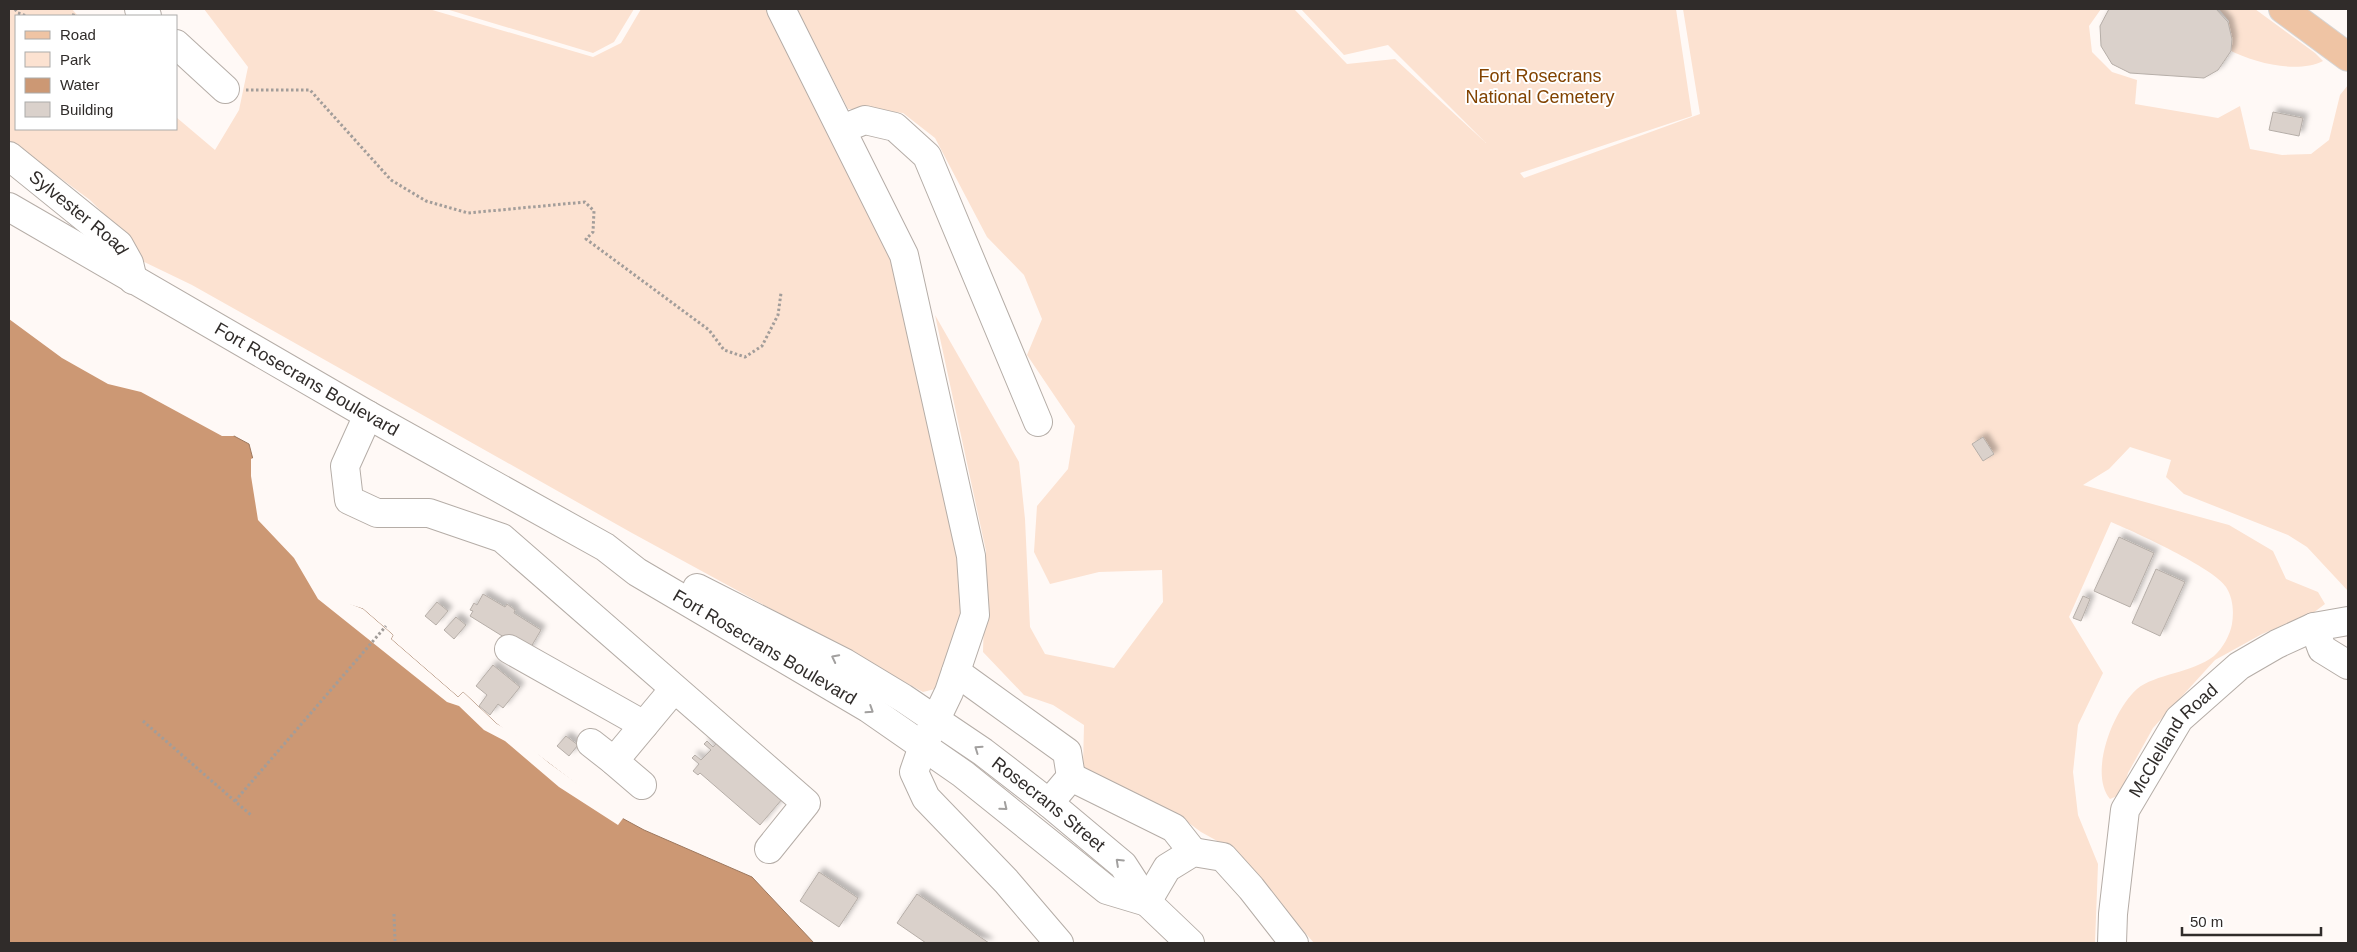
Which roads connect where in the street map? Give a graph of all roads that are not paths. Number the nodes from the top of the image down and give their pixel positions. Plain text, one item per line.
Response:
1 (781, 9) edge
2 (2283, 9) edge
3 (178, 46) edge
4 (2348, 57) edge
5 (225, 90) road end
6 (842, 129) junction
7 (9, 156) edge
8 (9, 207) edge
9 (133, 280) junction
10 (368, 415) junction
11 (1038, 422) dead end
12 (606, 548) junction
13 (2348, 621) edge
14 (2314, 627) junction
15 (509, 649) dead end
16 (2348, 665) edge
17 (956, 672) junction
18 (674, 689) junction
19 (936, 721) junction
20 (644, 725) junction
21 (591, 743) dead end
22 (923, 746) junction
23 (614, 761) junction
24 (1071, 777) junction
25 (642, 785) dead end
26 (1049, 803) junction
27 (769, 849) dead end
28 (1193, 852) junction
29 (1147, 902) junction
30 (1059, 943) edge
31 (1190, 943) edge
32 (1294, 943) edge
33 (2112, 943) edge

1 - 6 street
2 - 4 main road
3 - 5 street
6 - 11 street
6 - 17 street
7 - 9 street, Sylvester Road
8 - 9 street, Fort Rosecrans Boulevard
9 - 10 street, Fort Rosecrans Boulevard
10 - 12 street, Fort Rosecrans Boulevard
10 - 18 street
19 -> 12 street, Fort Rosecrans Boulevard
12 -> 22 street, Fort Rosecrans Boulevard
13 - 14 street, McClelland Road
14 - 16 street
14 - 33 street, McClelland Road
15 - 20 street
17 - 19 street
17 - 24 street
18 - 20 street
18 - 27 street
19 - 22 street
26 -> 19 street, Rosecrans Street
20 - 23 street
21 - 23 street
22 -> 29 street, Rosecrans Street
22 - 30 street
23 - 25 street
24 - 26 street
24 - 28 street
29 -> 26 street, Rosecrans Street
28 - 29 street
28 - 32 street
29 - 31 street, Rosecrans Street

